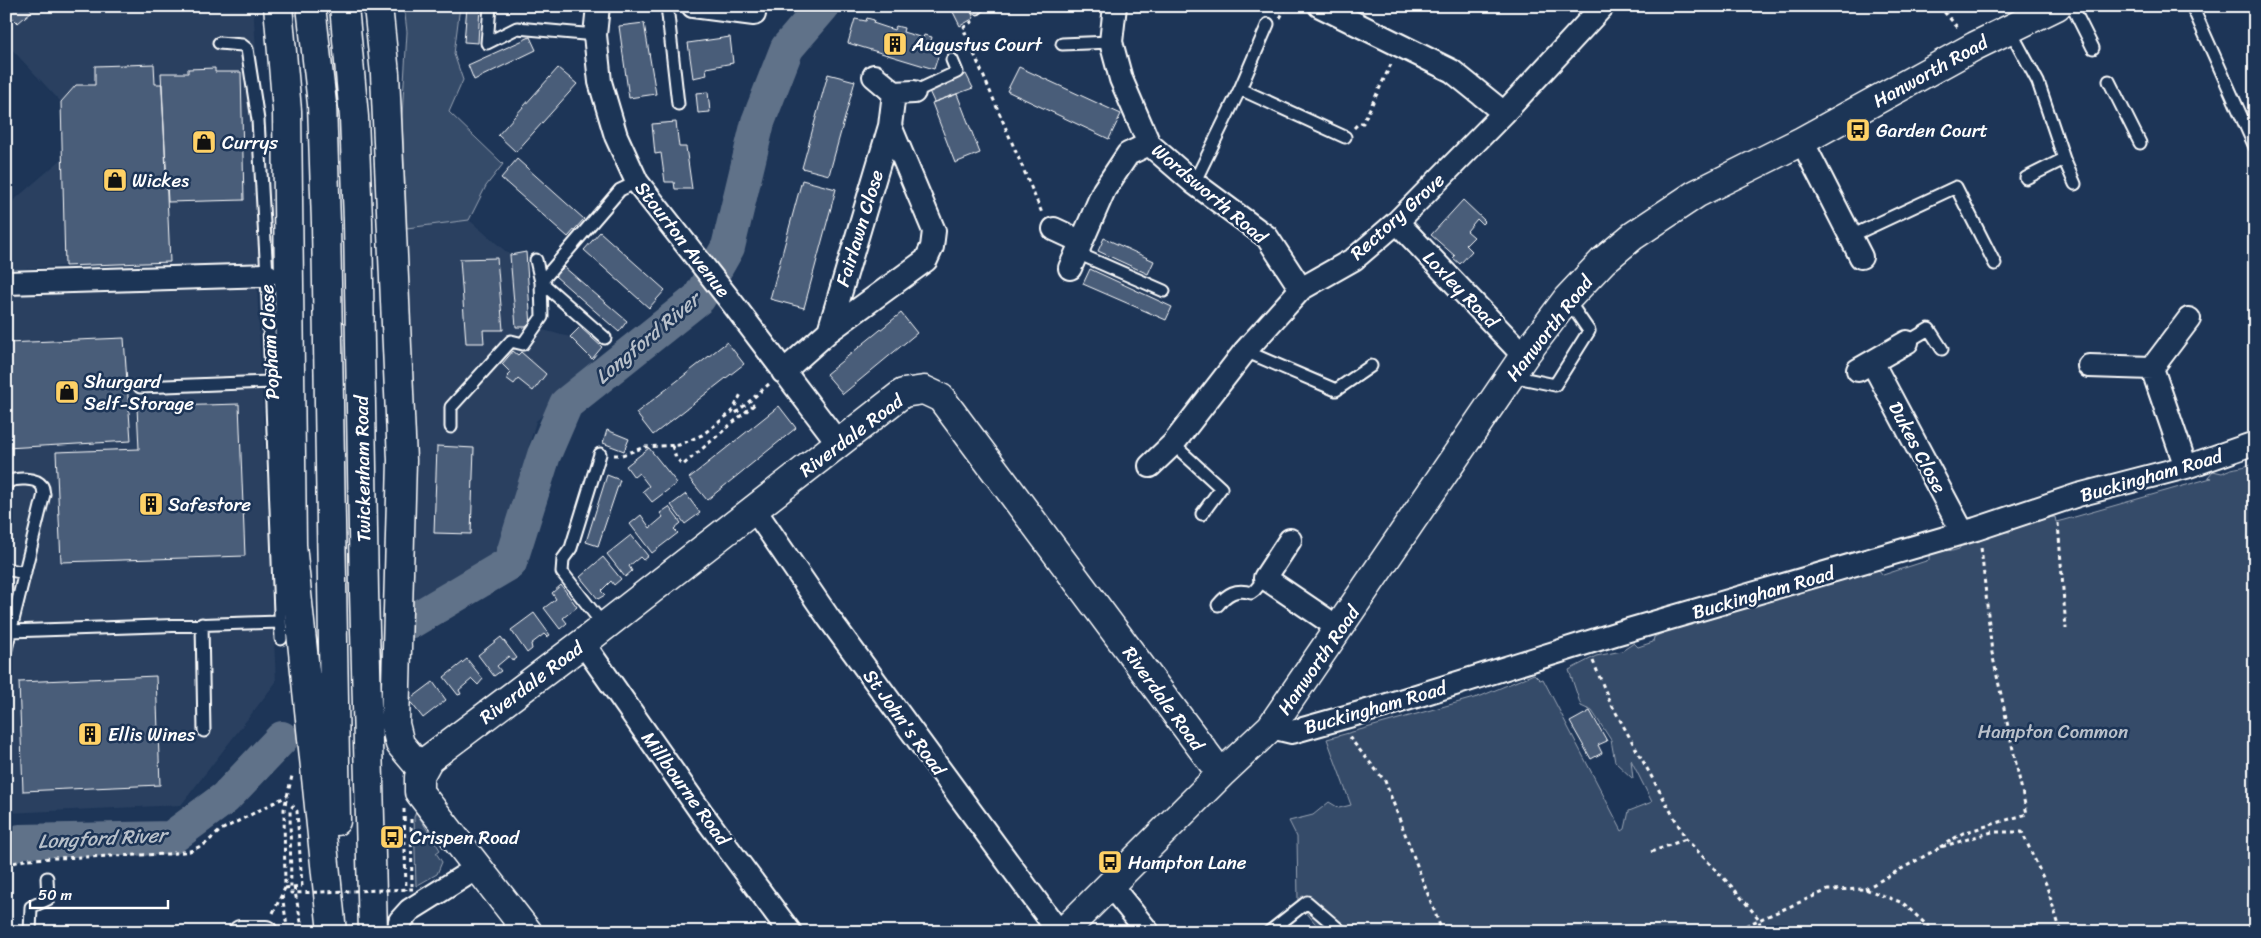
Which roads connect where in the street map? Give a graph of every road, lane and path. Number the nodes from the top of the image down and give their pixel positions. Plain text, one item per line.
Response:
1 (278, 6) edge
2 (311, 6) edge
3 (344, 6) edge
4 (378, 6) edge
5 (490, 6) edge
6 (598, 6) edge
7 (666, 6) edge
8 (693, 6) edge
9 (1115, 6) edge
10 (1320, 6) edge
11 (1603, 6) edge
12 (1939, 6) edge
13 (2057, 6) edge
14 (2072, 6) edge
15 (2192, 6) edge
16 (976, 7) edge
17 (760, 10) edge
18 (1268, 24) dead end
19 (2009, 28) junction
20 (595, 35) junction
21 (1112, 42) junction
22 (219, 44) dead end
23 (1062, 44) dead end
24 (1400, 46) junction
25 (1975, 46) junction
26 (2093, 48) dead end
27 (952, 60) dead end
28 (874, 76) dead end
29 (2109, 81) dead end
30 (1240, 89) junction
31 (904, 92) junction
32 (678, 104) dead end
33 (1504, 113) junction
34 (890, 126) junction
35 (1344, 137) joint
36 (1802, 141) junction
37 (2140, 143) dead end
38 (1149, 144) junction
39 (2255, 147) edge
40 (2064, 159) junction
41 (2026, 178) dead end
42 (637, 182) junction
43 (1194, 182) junction
44 (2075, 184) dead end
45 (390, 212) junction
46 (1397, 222) junction
47 (1054, 229) joint
48 (1850, 236) junction
49 (1076, 254) junction
50 (1861, 257) dead end
51 (536, 260) dead end
52 (1994, 264) dead end
53 (266, 275) junction
54 (541, 282) junction
55 (6, 283) edge
56 (1301, 289) junction
57 (1164, 291) dead end
58 (1567, 299) junction
59 (2189, 319) dead end
60 (829, 330) junction
61 (605, 338) dead end
62 (1907, 342) joint
63 (1942, 349) dead end
64 (1245, 351) junction
65 (1372, 366) dead end
66 (1518, 366) junction
67 (2089, 366) dead end
68 (2152, 368) junction
69 (783, 372) junction
70 (271, 382) junction
71 (140, 387) dead end
72 (740, 394) dead end
73 (756, 403) dead end
74 (734, 412) junction
75 (738, 419) junction
76 (451, 427) dead end
77 (2255, 443) edge
78 (839, 444) junction
79 (1173, 444) junction
80 (672, 446) junction
81 (600, 454) joint
82 (1150, 466) dead end
83 (2186, 467) junction
84 (6, 486) edge
85 (2054, 503) junction
86 (754, 509) junction
87 (1202, 514) dead end
88 (1970, 531) junction
89 (1290, 540) dead end
90 (6, 569) edge
91 (25, 573) junction
92 (1266, 578) junction
93 (364, 592) junction
94 (1218, 605) dead end
95 (280, 622) junction
96 (202, 624) junction
97 (604, 626) junction
98 (1340, 628) junction
99 (2066, 630) dead end
100 (10, 632) junction
101 (280, 639) dead end
102 (583, 643) junction
103 (1586, 644) junction
104 (6, 649) edge
105 (1332, 719) junction
106 (1271, 727) junction
107 (204, 731) dead end
108 (422, 770) junction
109 (292, 773) dead end
110 (1220, 774) junction
111 (287, 796) junction
112 (411, 809) dead end
113 (411, 818) dead end
114 (1686, 839) junction
115 (1940, 847) junction
116 (1651, 852) dead end
117 (6, 865) edge
118 (477, 868) junction
119 (47, 878) dead end
120 (406, 883) dead end
121 (1111, 886) junction
122 (294, 887) junction
123 (285, 888) junction
124 (1865, 889) junction
125 (282, 894) junction
126 (1759, 919) junction
127 (265, 931) edge
128 (30, 932) edge
129 (240, 932) edge
130 (287, 932) edge
131 (303, 932) edge
132 (332, 932) edge
133 (338, 932) edge
134 (373, 932) edge
135 (399, 932) edge
136 (528, 932) edge
137 (790, 932) edge
138 (1059, 932) edge
139 (1063, 932) edge
140 (1148, 932) edge
141 (1269, 932) edge
142 (1342, 932) edge
143 (1445, 932) edge
144 (1731, 932) edge
145 (1761, 932) edge
146 (1934, 932) edge
147 (2061, 932) edge

1 - 132 main road
2 - 133 main road, Twickenham Road
3 - 93 main road, Twickenham Road
4 - 45 main road
5 - 20 lane
6 - 20 street, Stourton Avenue
7 - 32 lane
8 - 17 street
9 - 21 street, Wordsworth Road
10 - 24 street
11 - 33 street, Rectory Grove
12 - 25 path
13 - 19 main road, Hanworth Road
14 - 26 lane
15 - 39 lane
16 - 47 path
18 - 30 lane
19 - 25 main road, Hanworth Road
19 - 40 lane
20 - 42 street, Stourton Avenue
21 - 23 lane
21 - 38 street, Wordsworth Road
22 - 53 lane
24 - 33 street
24 - 35 path
25 - 36 main road, Hanworth Road
27 - 31 lane
28 - 31 street
29 - 37 lane
30 - 35 lane
30 - 43 lane
31 - 34 street, Fairlawn Close
33 - 46 street, Rectory Grove
34 - 60 street, Fairlawn Close
34 - 60 street, Fairlawn Close
36 - 48 street
36 - 58 main road, Hanworth Road
38 - 43 street, Wordsworth Road
38 - 49 street
40 - 41 lane
40 - 44 lane
42 - 54 lane
42 - 69 street, Stourton Avenue
43 - 56 street, Wordsworth Road
45 - 93 main road
45 - 108 main road
46 - 56 street, Rectory Grove
46 - 66 street, Loxley Road
47 - 49 street
48 - 50 street
48 - 52 lane
49 - 57 lane
51 - 54 lane
53 - 55 street, Popham Close
53 - 70 lane, Popham Close
54 - 61 lane
54 - 76 lane
56 - 64 street, Rectory Grove
58 - 66 main road, Hanworth Road
58 - 66 lane
59 - 68 street
60 - 69 street, Fairlawn Close
62 - 63 lane
62 - 88 street, Dukes Close
64 - 65 lane
64 - 79 street, Rectory Grove
66 - 98 main road, Hanworth Road
67 - 68 street
68 - 83 street
69 - 74 path
69 - 78 street, Stourton Avenue
70 - 71 lane
70 - 95 lane, Popham Close
72 - 74 path
73 - 75 path
74 - 75 path
74 - 80 path
75 - 80 path
77 - 83 street, Buckingham Road
78 - 86 main road, Riverdale Road
78 - 110 main road, Riverdale Road
79 - 82 street, Rectory Grove
79 - 87 lane
80 - 81 path
81 - 97 lane
83 - 85 street, Buckingham Road
84 - 91 lane
85 - 88 street, Buckingham Road
85 - 99 path
86 - 97 main road, Riverdale Road
86 - 138 street, St John's Road
88 - 103 street, Buckingham Road
88 - 115 path
89 - 92 street
90 - 91 lane
91 - 100 lane
92 - 94 lane
92 - 98 street
93 - 134 main road, Twickenham Road
95 - 96 lane
95 - 101 lane, Popham Close
96 - 100 lane
96 - 107 lane
97 - 102 main road, Riverdale Road
98 - 106 main road, Hanworth Road
100 - 104 lane
102 - 108 main road, Riverdale Road
102 - 137 street, Millbourne Road
103 - 105 street, Buckingham Road
103 - 114 path
105 - 106 street, Buckingham Road
105 - 143 path
106 - 110 main road
108 - 118 main road
109 - 111 path
110 - 121 main road
111 - 117 path
111 - 123 path
112 - 120 path
113 - 122 path, bridge
114 - 116 path
114 - 126 path
115 - 124 path
115 - 147 path
118 - 135 street
118 - 136 main road
119 - 128 lane
121 - 139 main road
121 - 140 street
122 - 123 path
122 - 131 path
123 - 125 path
124 - 126 path
124 - 146 path
125 - 127 path
125 - 130 path
126 - 144 path
126 - 145 path
127 - 129 street
141 - 142 lane

